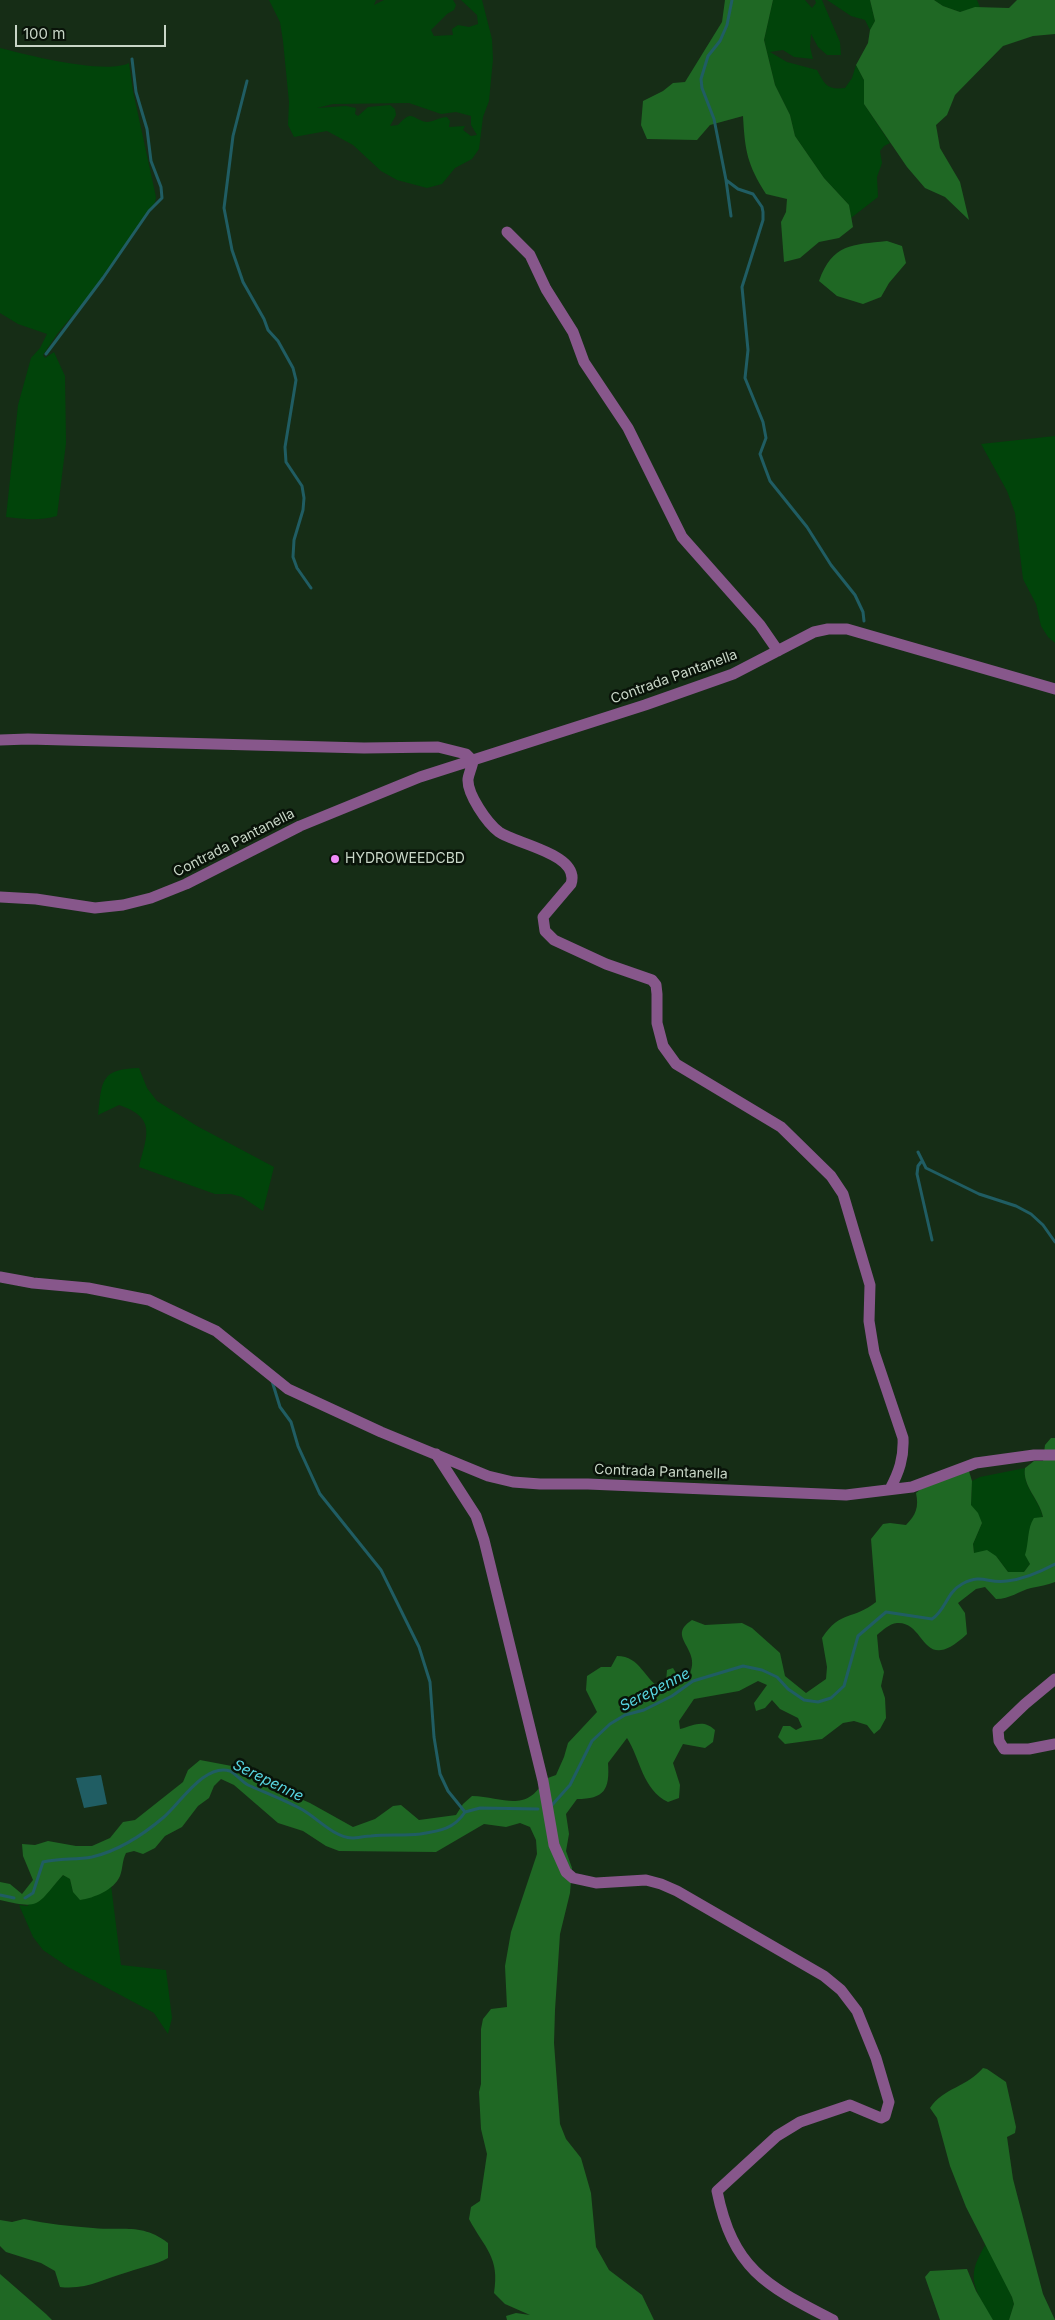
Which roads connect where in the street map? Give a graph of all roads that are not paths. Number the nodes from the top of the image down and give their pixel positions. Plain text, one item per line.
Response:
1 (507, 232) dead end
2 (778, 651) junction
3 (1055, 689) edge
4 (0, 740) edge
5 (473, 760) junction
6 (0, 897) edge
7 (0, 1277) edge
8 (436, 1454) junction
9 (1055, 1455) edge
10 (890, 1490) junction
11 (1055, 1679) edge
12 (1055, 1744) edge
13 (833, 2320) edge

1 - 2 street
2 - 3 street, Contrada Pantanella
2 - 5 street, Contrada Pantanella
4 - 5 street
5 - 6 street, Contrada Pantanella
5 - 10 street
7 - 8 street, Contrada Pantanella
8 - 10 street, Contrada Pantanella
8 - 13 street
9 - 10 street, Contrada Pantanella
11 - 12 street

